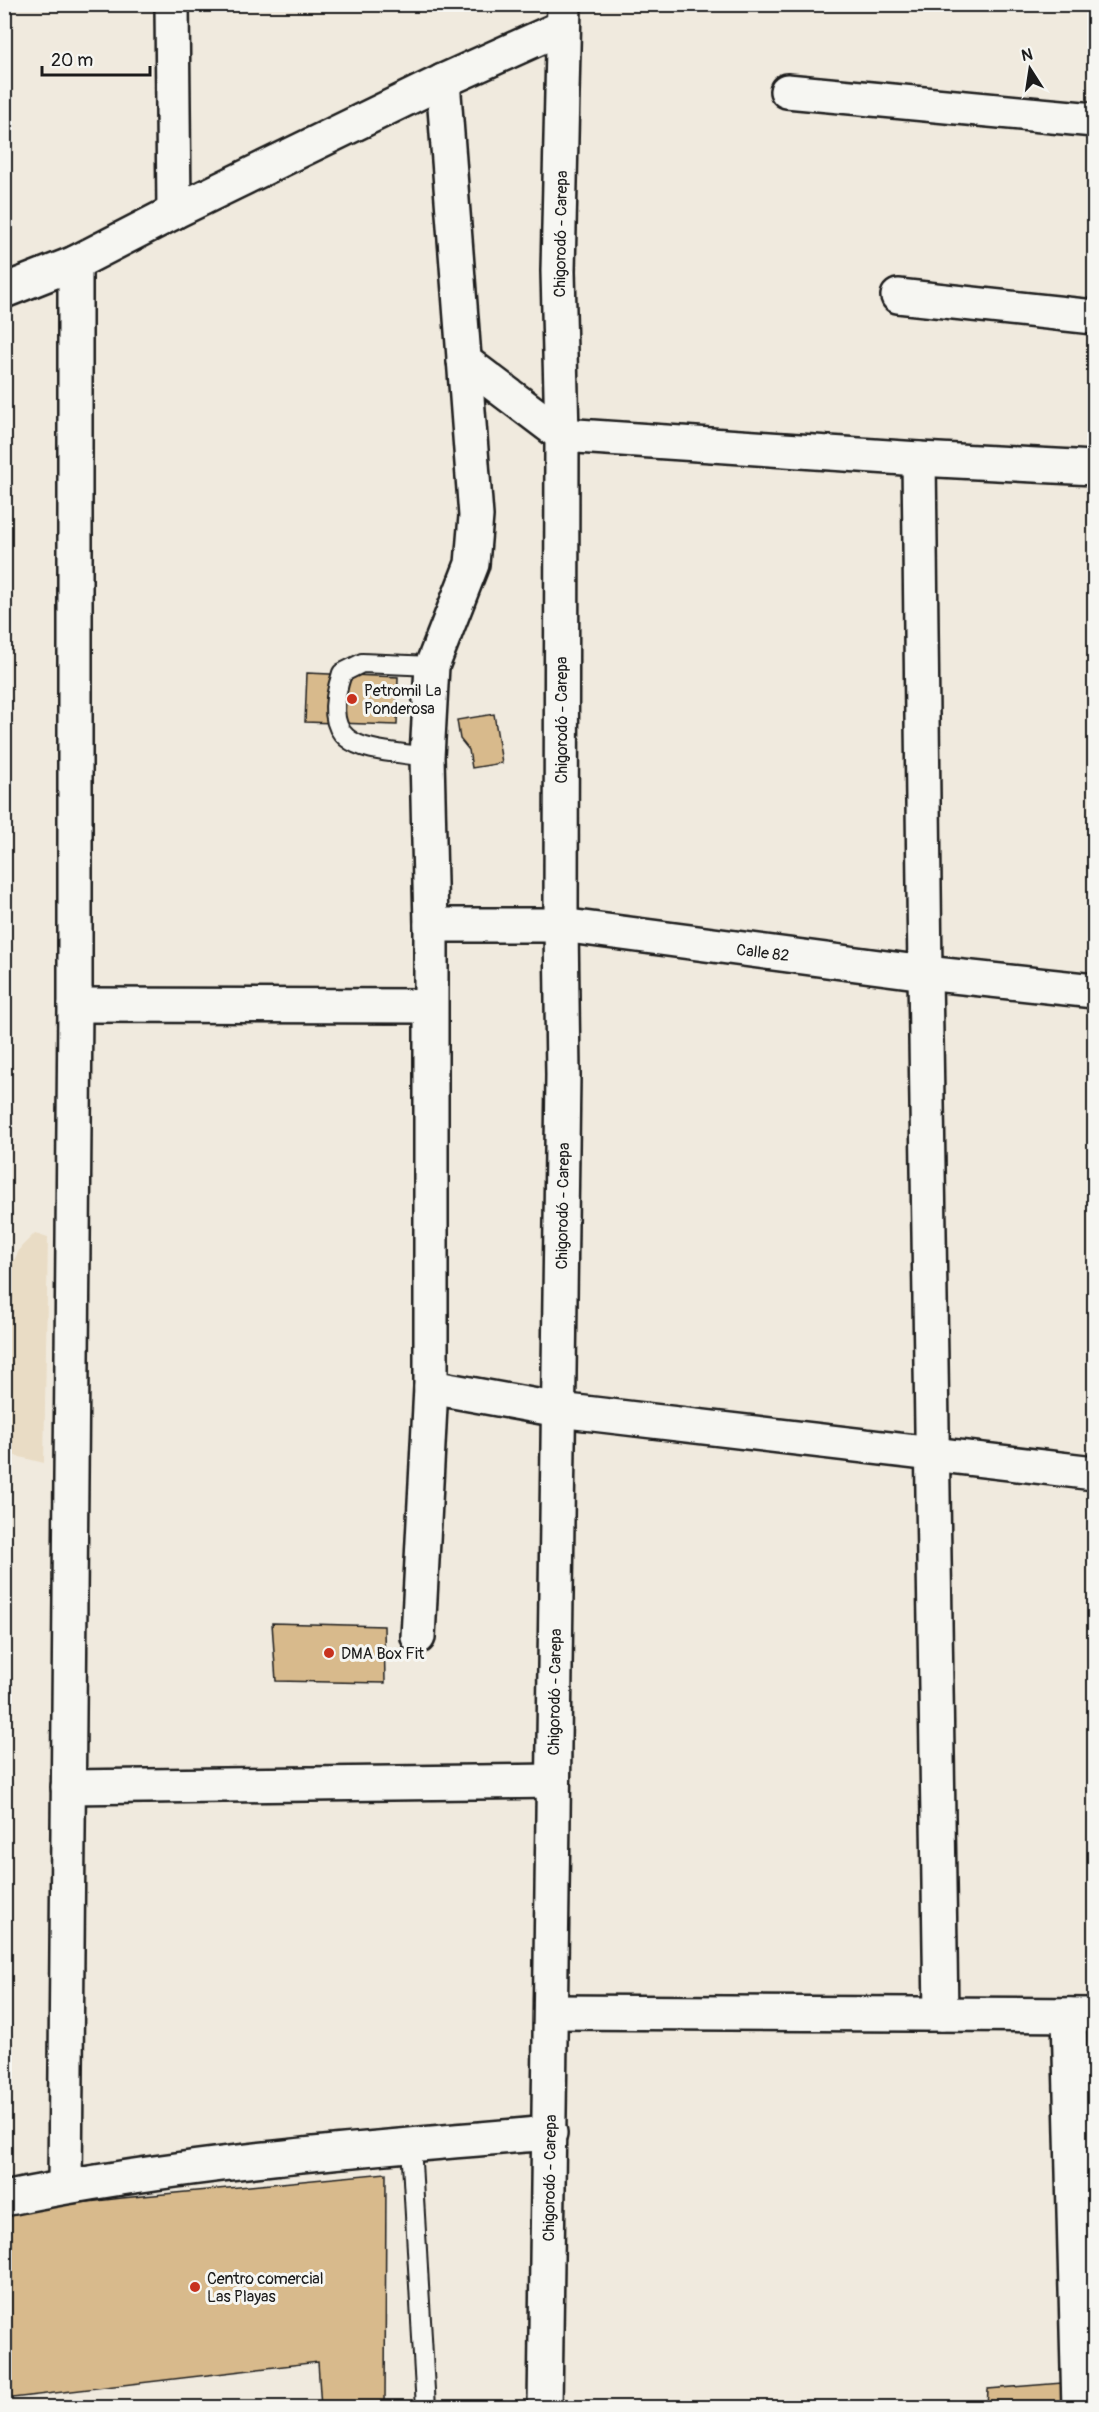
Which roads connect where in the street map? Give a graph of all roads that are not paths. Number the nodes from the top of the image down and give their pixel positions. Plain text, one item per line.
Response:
1 (172, 4) edge
2 (563, 16) edge
3 (443, 81) junction
4 (787, 91) dead end
5 (1095, 120) edge
6 (174, 212) junction
7 (75, 263) junction
8 (4, 291) edge
9 (898, 296) dead end
10 (1095, 317) edge
11 (464, 361) junction
12 (562, 435) junction
13 (919, 459) junction
14 (1095, 468) edge
15 (432, 666) junction
16 (427, 757) junction
17 (431, 925) junction
18 (561, 925) junction
19 (925, 973) junction
20 (1095, 991) edge
21 (75, 1005) junction
22 (430, 1006) junction
23 (431, 1387) junction
24 (560, 1410) junction
25 (932, 1454) junction
26 (1095, 1473) edge
27 (418, 1637) dead end
28 (552, 1781) junction
29 (68, 1786) junction
30 (551, 2012) junction
31 (941, 2014) junction
32 (1082, 2015) edge
33 (550, 2133) junction
34 (411, 2145) junction
35 (65, 2187) junction
36 (4, 2199) edge
37 (426, 2408) edge
38 (545, 2408) edge
39 (1079, 2408) edge

1 - 6 street
2 - 3 street
2 - 12 street, Chigorodó - Carepa
3 - 6 street
3 - 11 street
4 - 5 street
6 - 7 street
7 - 8 street
7 - 21 street
9 - 10 street
11 - 12 street
11 - 15 street
12 - 13 street
12 - 18 street, Chigorodó - Carepa
13 - 14 street
13 - 19 street
15 - 16 street
15 - 16 lane
16 - 17 street
17 - 18 street, Calle 82
17 - 22 street
18 - 19 street, Calle 82
18 - 24 street, Chigorodó - Carepa
19 - 20 street, Calle 82
19 - 25 street
21 - 22 street
21 - 29 street
22 - 23 street
23 - 24 street
23 - 27 street
24 - 25 street
24 - 28 street, Chigorodó - Carepa
25 - 26 street
25 - 31 street
28 - 29 street
28 - 30 street, Chigorodó - Carepa
29 - 35 street
30 - 31 street
30 - 33 street, Chigorodó - Carepa
31 - 32 street
32 - 39 street
33 - 34 street
33 - 38 street, Chigorodó - Carepa
34 - 35 street
34 - 37 lane
35 - 36 street

